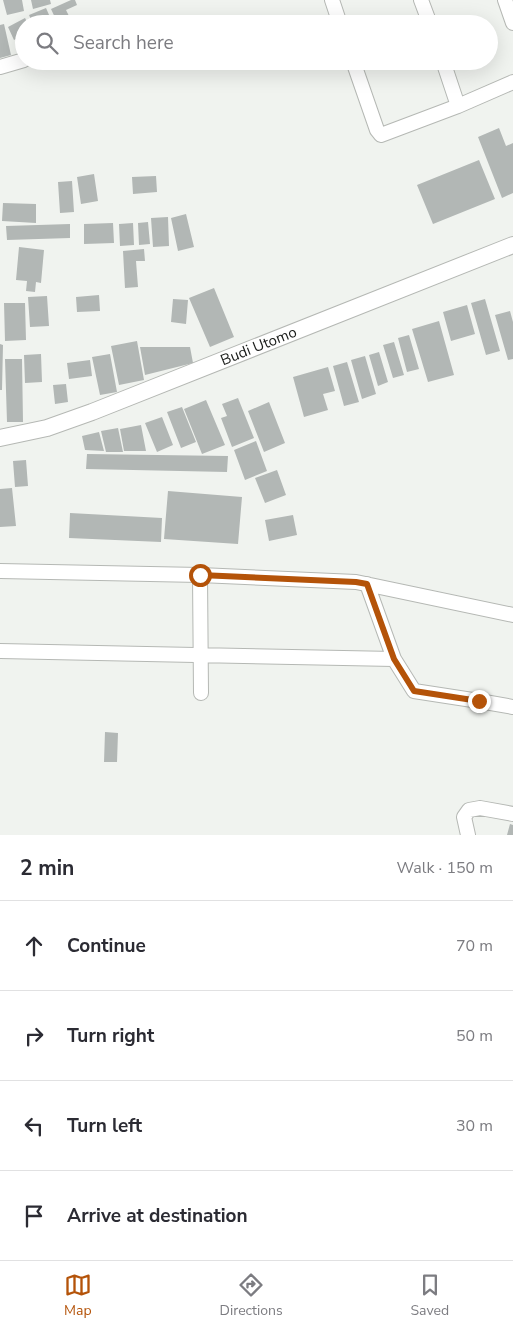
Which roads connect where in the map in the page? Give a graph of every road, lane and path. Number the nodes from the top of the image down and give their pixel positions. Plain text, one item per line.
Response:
1 (332, 0) edge
2 (421, 0) edge
3 (505, 0) edge
4 (337, 15) edge
5 (427, 15) edge
6 (513, 23) edge
7 (15, 63) edge
8 (0, 67) edge
9 (356, 70) edge
10 (446, 70) edge
11 (513, 82) edge
12 (458, 106) junction
13 (513, 245) edge
14 (0, 438) edge
15 (0, 571) edge
16 (200, 575) junction
17 (367, 584) junction
18 (513, 615) edge
19 (0, 651) edge
20 (200, 656) junction
21 (394, 659) junction
22 (201, 693) dead end
23 (513, 708) edge
24 (513, 814) edge
25 (468, 835) edge

1 - 4 street
2 - 5 street
3 - 6 street
7 - 8 street
9 - 12 street
10 - 12 street
11 - 12 street
13 - 14 street, Budi Utomo
15 - 16 street
16 - 17 street
16 - 20 street
17 - 18 street
17 - 21 street
19 - 20 street
20 - 21 street
20 - 22 street
21 - 23 street
24 - 25 street

